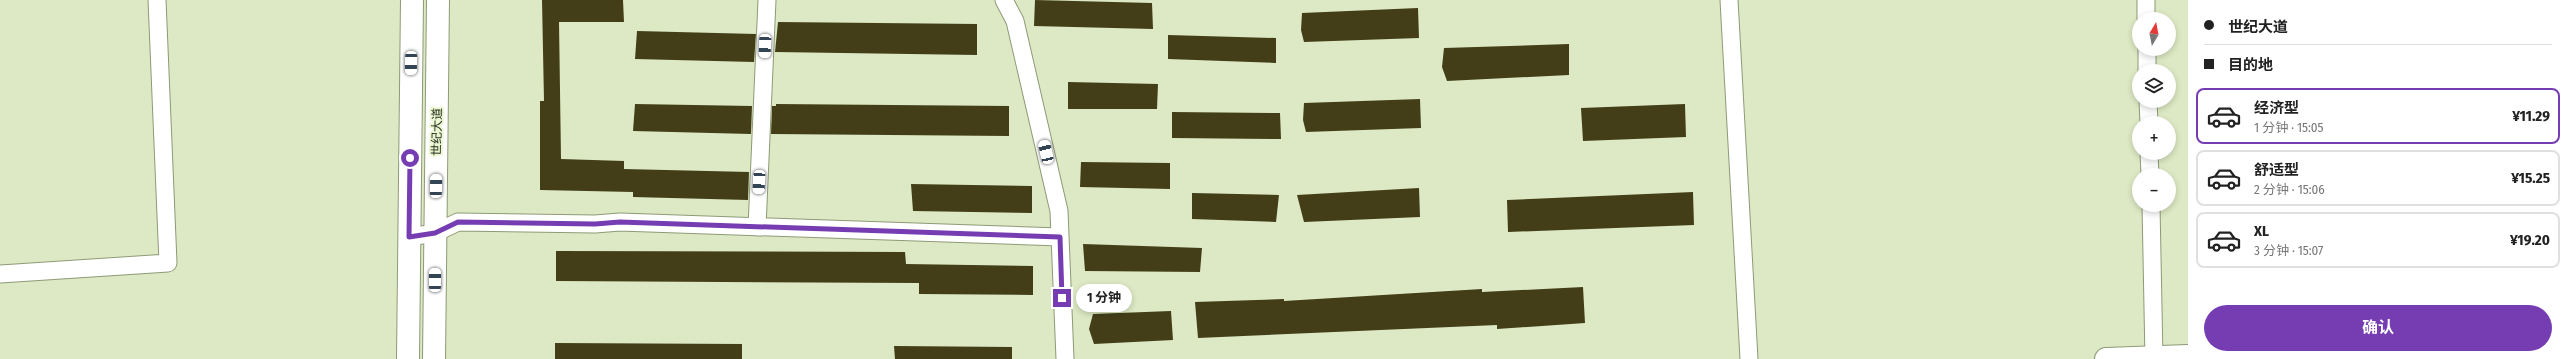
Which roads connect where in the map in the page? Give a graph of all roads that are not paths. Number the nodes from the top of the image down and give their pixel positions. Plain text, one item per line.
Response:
1 (158, 0) edge
2 (412, 0) edge
3 (438, 0) edge
4 (767, 0) edge
5 (1004, 0) edge
6 (1729, 0) edge
7 (2146, 0) edge
8 (2146, 12) edge
9 (2150, 212) edge
10 (757, 227) junction
11 (435, 233) junction
12 (409, 237) junction
13 (1060, 237) junction
14 (0, 274) edge
15 (2188, 356) edge
16 (2154, 358) edge
17 (408, 359) edge
18 (434, 359) edge
19 (1065, 359) edge
20 (1750, 359) edge
21 (2106, 359) edge

1 - 14 street
2 - 12 main road
3 - 11 main road, 世纪大道
4 - 10 street
5 - 13 street
6 - 20 street
7 - 8 street
9 - 16 street
10 - 11 street
10 - 13 street
11 - 12 street
11 - 18 main road, 世纪大道
12 - 17 main road
13 - 19 street
15 - 16 main road
16 - 21 main road

